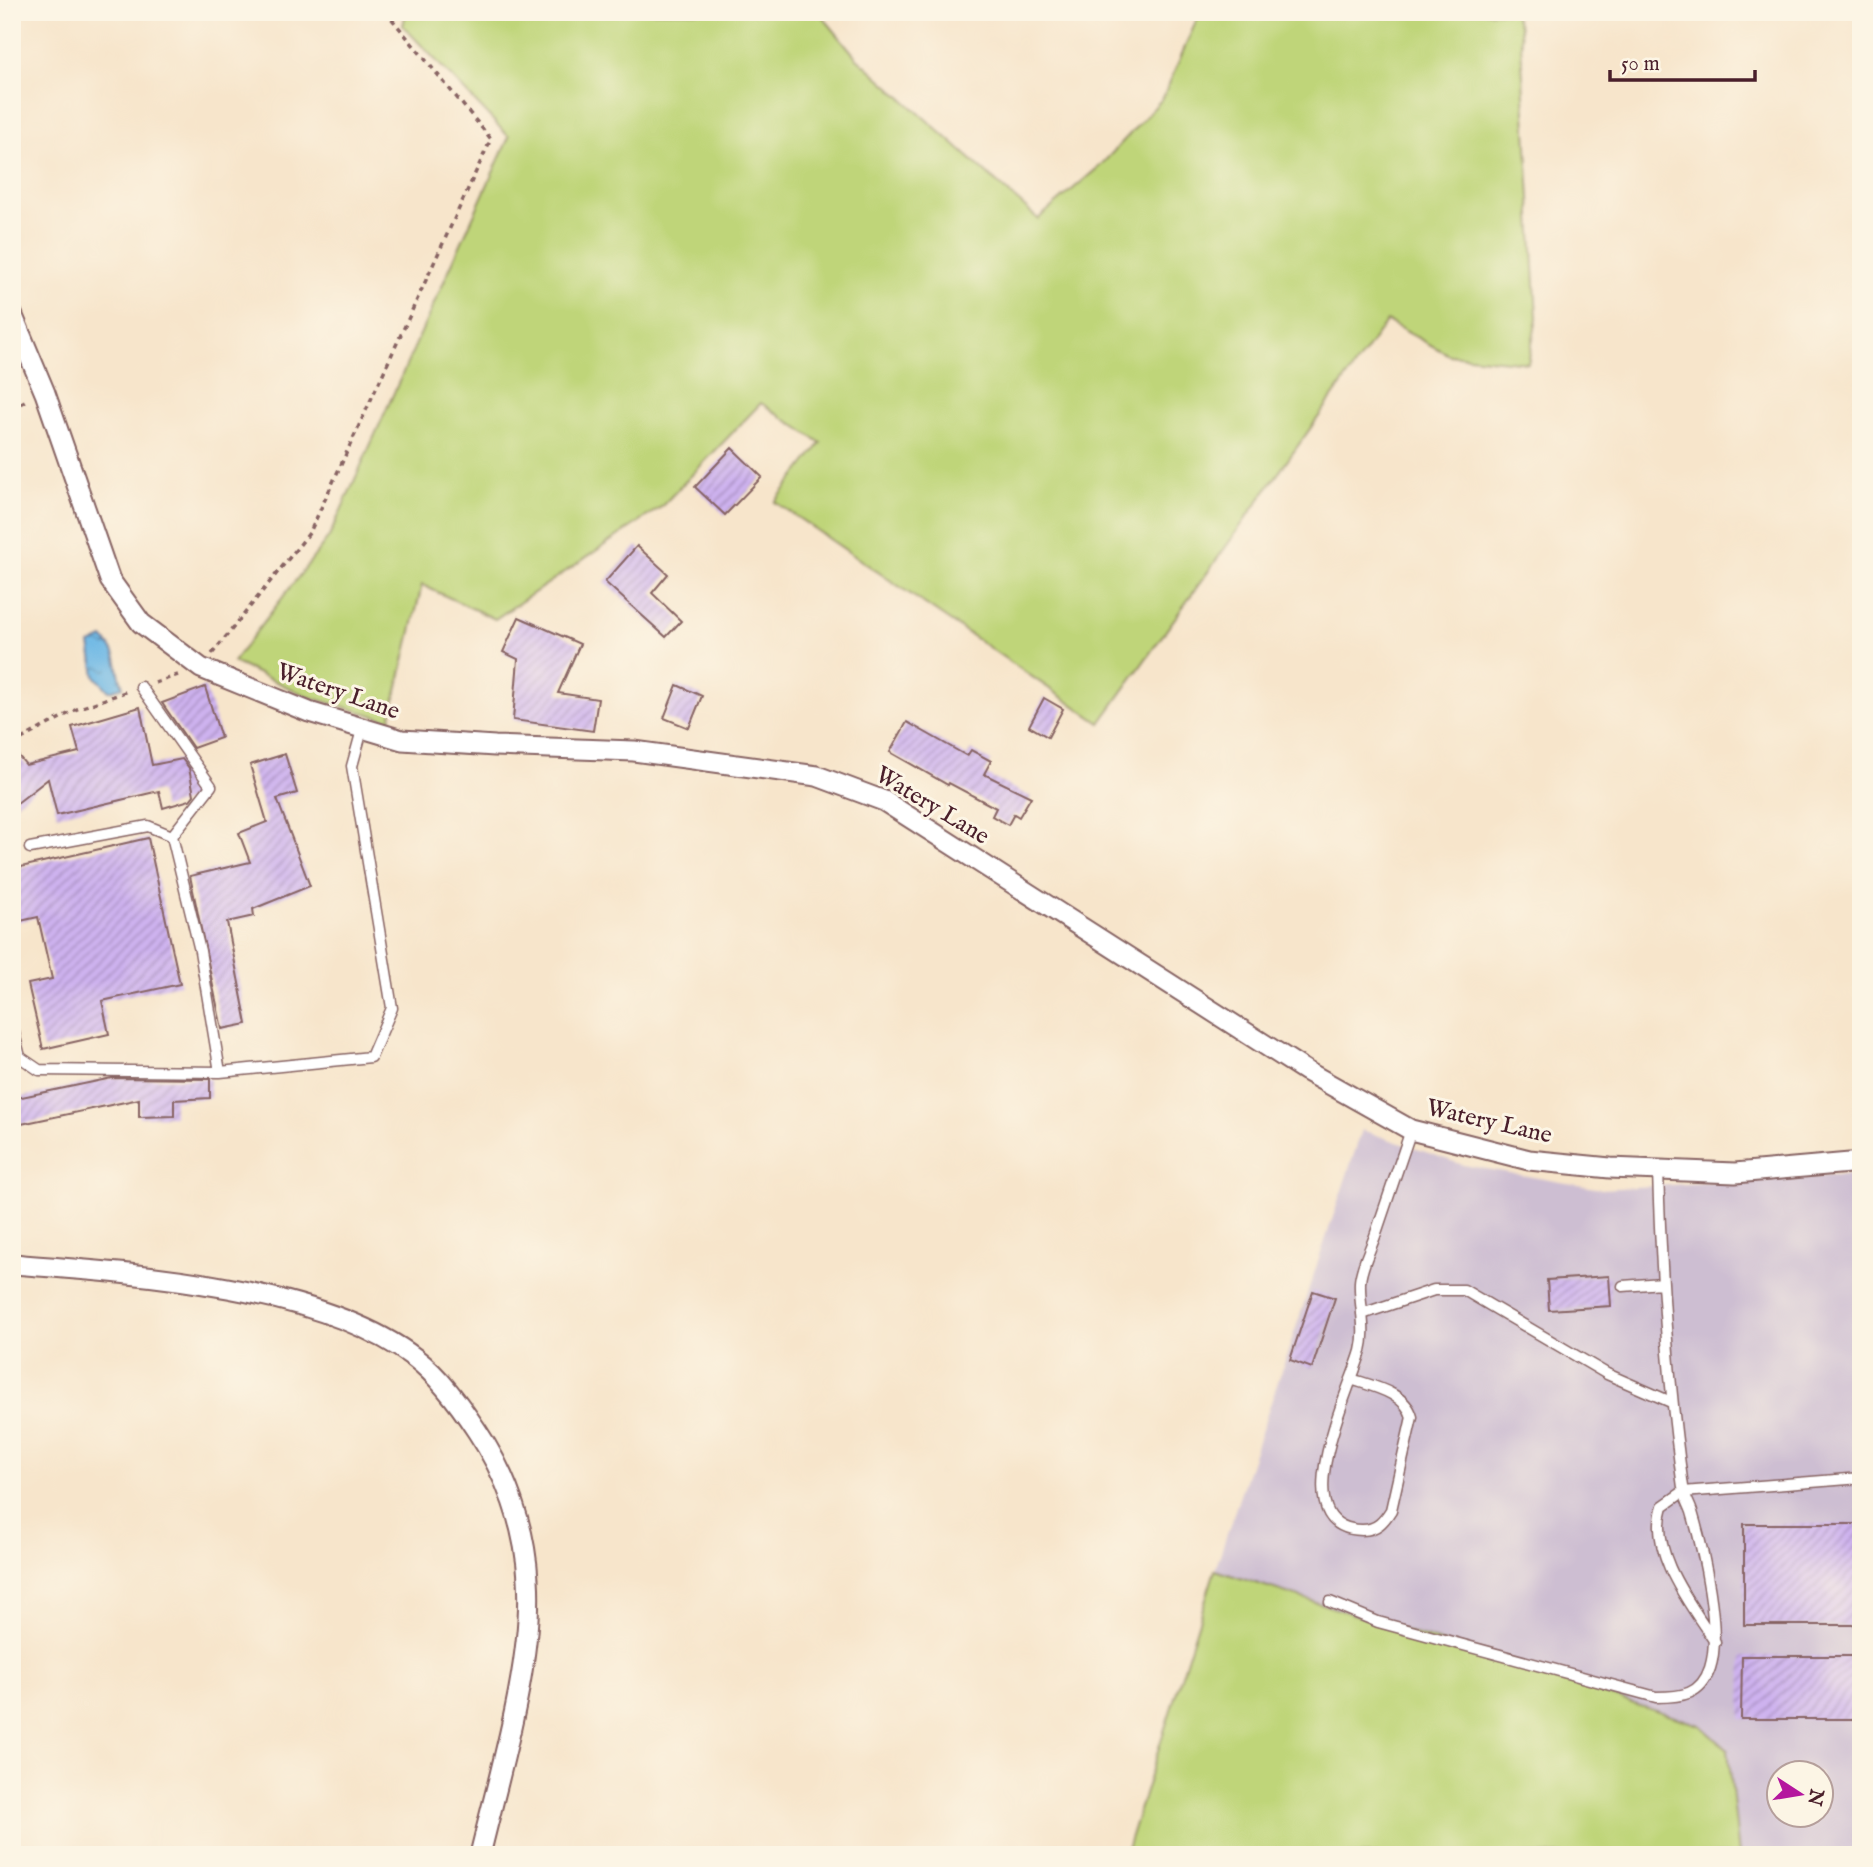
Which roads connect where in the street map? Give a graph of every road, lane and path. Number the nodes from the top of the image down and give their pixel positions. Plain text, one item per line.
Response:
1 (386, 12) edge
2 (12, 314) edge
3 (201, 668) junction
4 (141, 687) junction
5 (362, 730) junction
6 (12, 744) edge
7 (172, 836) junction
8 (30, 848) dead end
9 (12, 1025) edge
10 (220, 1072) junction
11 (1411, 1130) junction
12 (1861, 1162) edge
13 (1658, 1170) junction
14 (12, 1264) edge
15 (1662, 1283) junction
16 (1623, 1286) dead end
17 (1362, 1314) junction
18 (1351, 1379) junction
19 (1671, 1402) junction
20 (1861, 1478) edge
21 (1683, 1492) junction
22 (1330, 1602) dead end
23 (1716, 1643) junction
24 (480, 1855) edge

1 - 3 path
2 - 3 street, Watery Lane
3 - 4 path
3 - 5 street, Watery Lane
4 - 6 path
4 - 7 lane
5 - 10 lane
5 - 11 street, Watery Lane
7 - 8 lane
7 - 10 lane
9 - 10 lane
11 - 13 street, Watery Lane
11 - 17 lane
12 - 13 street, Watery Lane
13 - 15 lane
14 - 24 street
15 - 16 lane
15 - 19 lane
17 - 18 lane
17 - 19 lane
18 - 18 lane
19 - 21 lane
20 - 21 lane
21 - 23 lane
21 - 23 lane
22 - 23 lane

